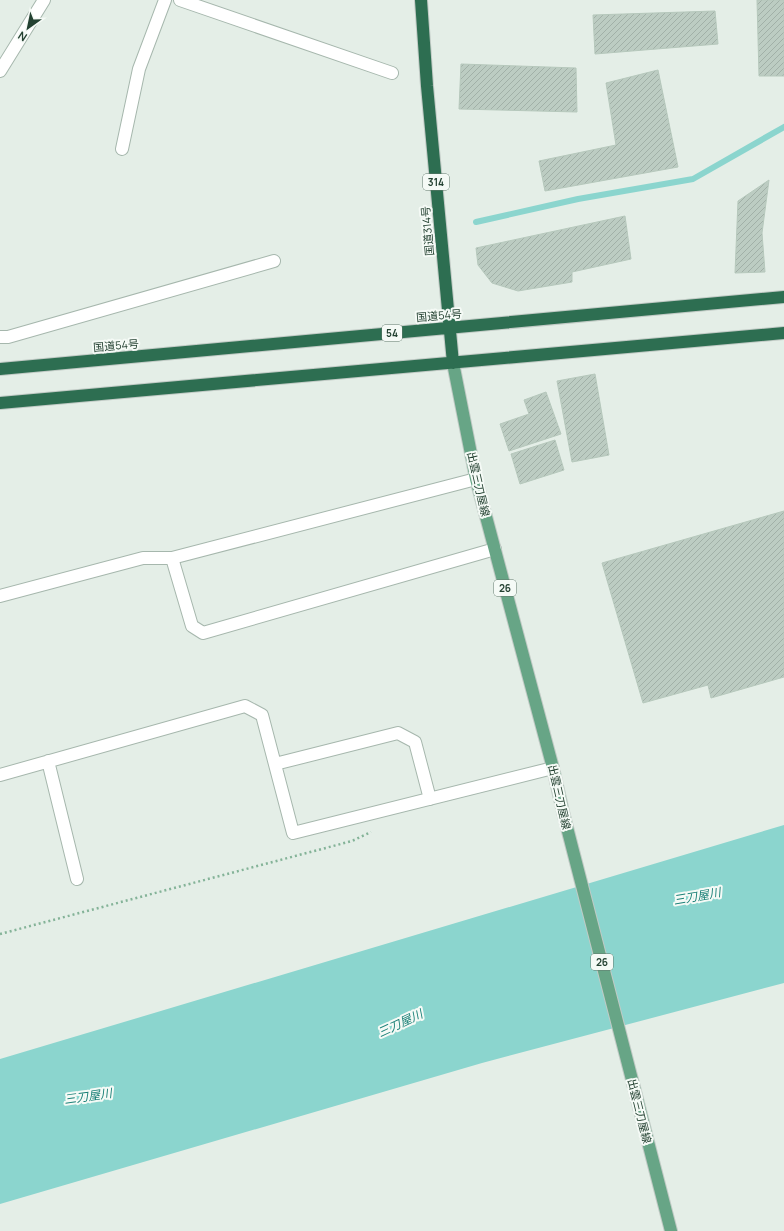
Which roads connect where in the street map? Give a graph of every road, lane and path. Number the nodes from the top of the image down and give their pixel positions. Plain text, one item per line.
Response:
1 (44, 0) edge
2 (165, 0) edge
3 (180, 0) edge
4 (421, 0) edge
5 (0, 71) edge
6 (392, 73) dead end
7 (122, 149) dead end
8 (274, 261) dead end
9 (784, 297) edge
10 (449, 327) junction
11 (784, 333) edge
12 (0, 337) edge
13 (453, 363) junction
14 (0, 369) edge
15 (0, 403) edge
16 (476, 479) junction
17 (495, 550) junction
18 (172, 558) junction
19 (0, 596) edge
20 (48, 761) junction
21 (275, 764) junction
22 (553, 768) junction
23 (0, 775) edge
24 (430, 799) junction
25 (372, 832) dead end
26 (76, 879) dead end
27 (0, 934) edge
28 (671, 1231) edge

1 - 5 street
2 - 7 street
3 - 6 street
4 - 10 highway, 国道314号 / 314
8 - 12 street
9 - 10 highway, 国道54号 / 54
10 - 13 highway, 国道314号 / 314
10 - 14 highway, 国道54号 / 54
11 - 13 highway
13 - 15 highway
13 - 16 main road, 出雲三刀屋線 / 26
16 - 17 main road, 出雲三刀屋線 / 26
16 - 18 street
17 - 18 street
17 - 22 main road, 出雲三刀屋線 / 26
18 - 19 street
20 - 21 street
20 - 23 street
20 - 26 street
21 - 24 street
21 - 24 street
22 - 24 street
22 - 28 main road, 出雲三刀屋線 / 26
25 - 27 path

